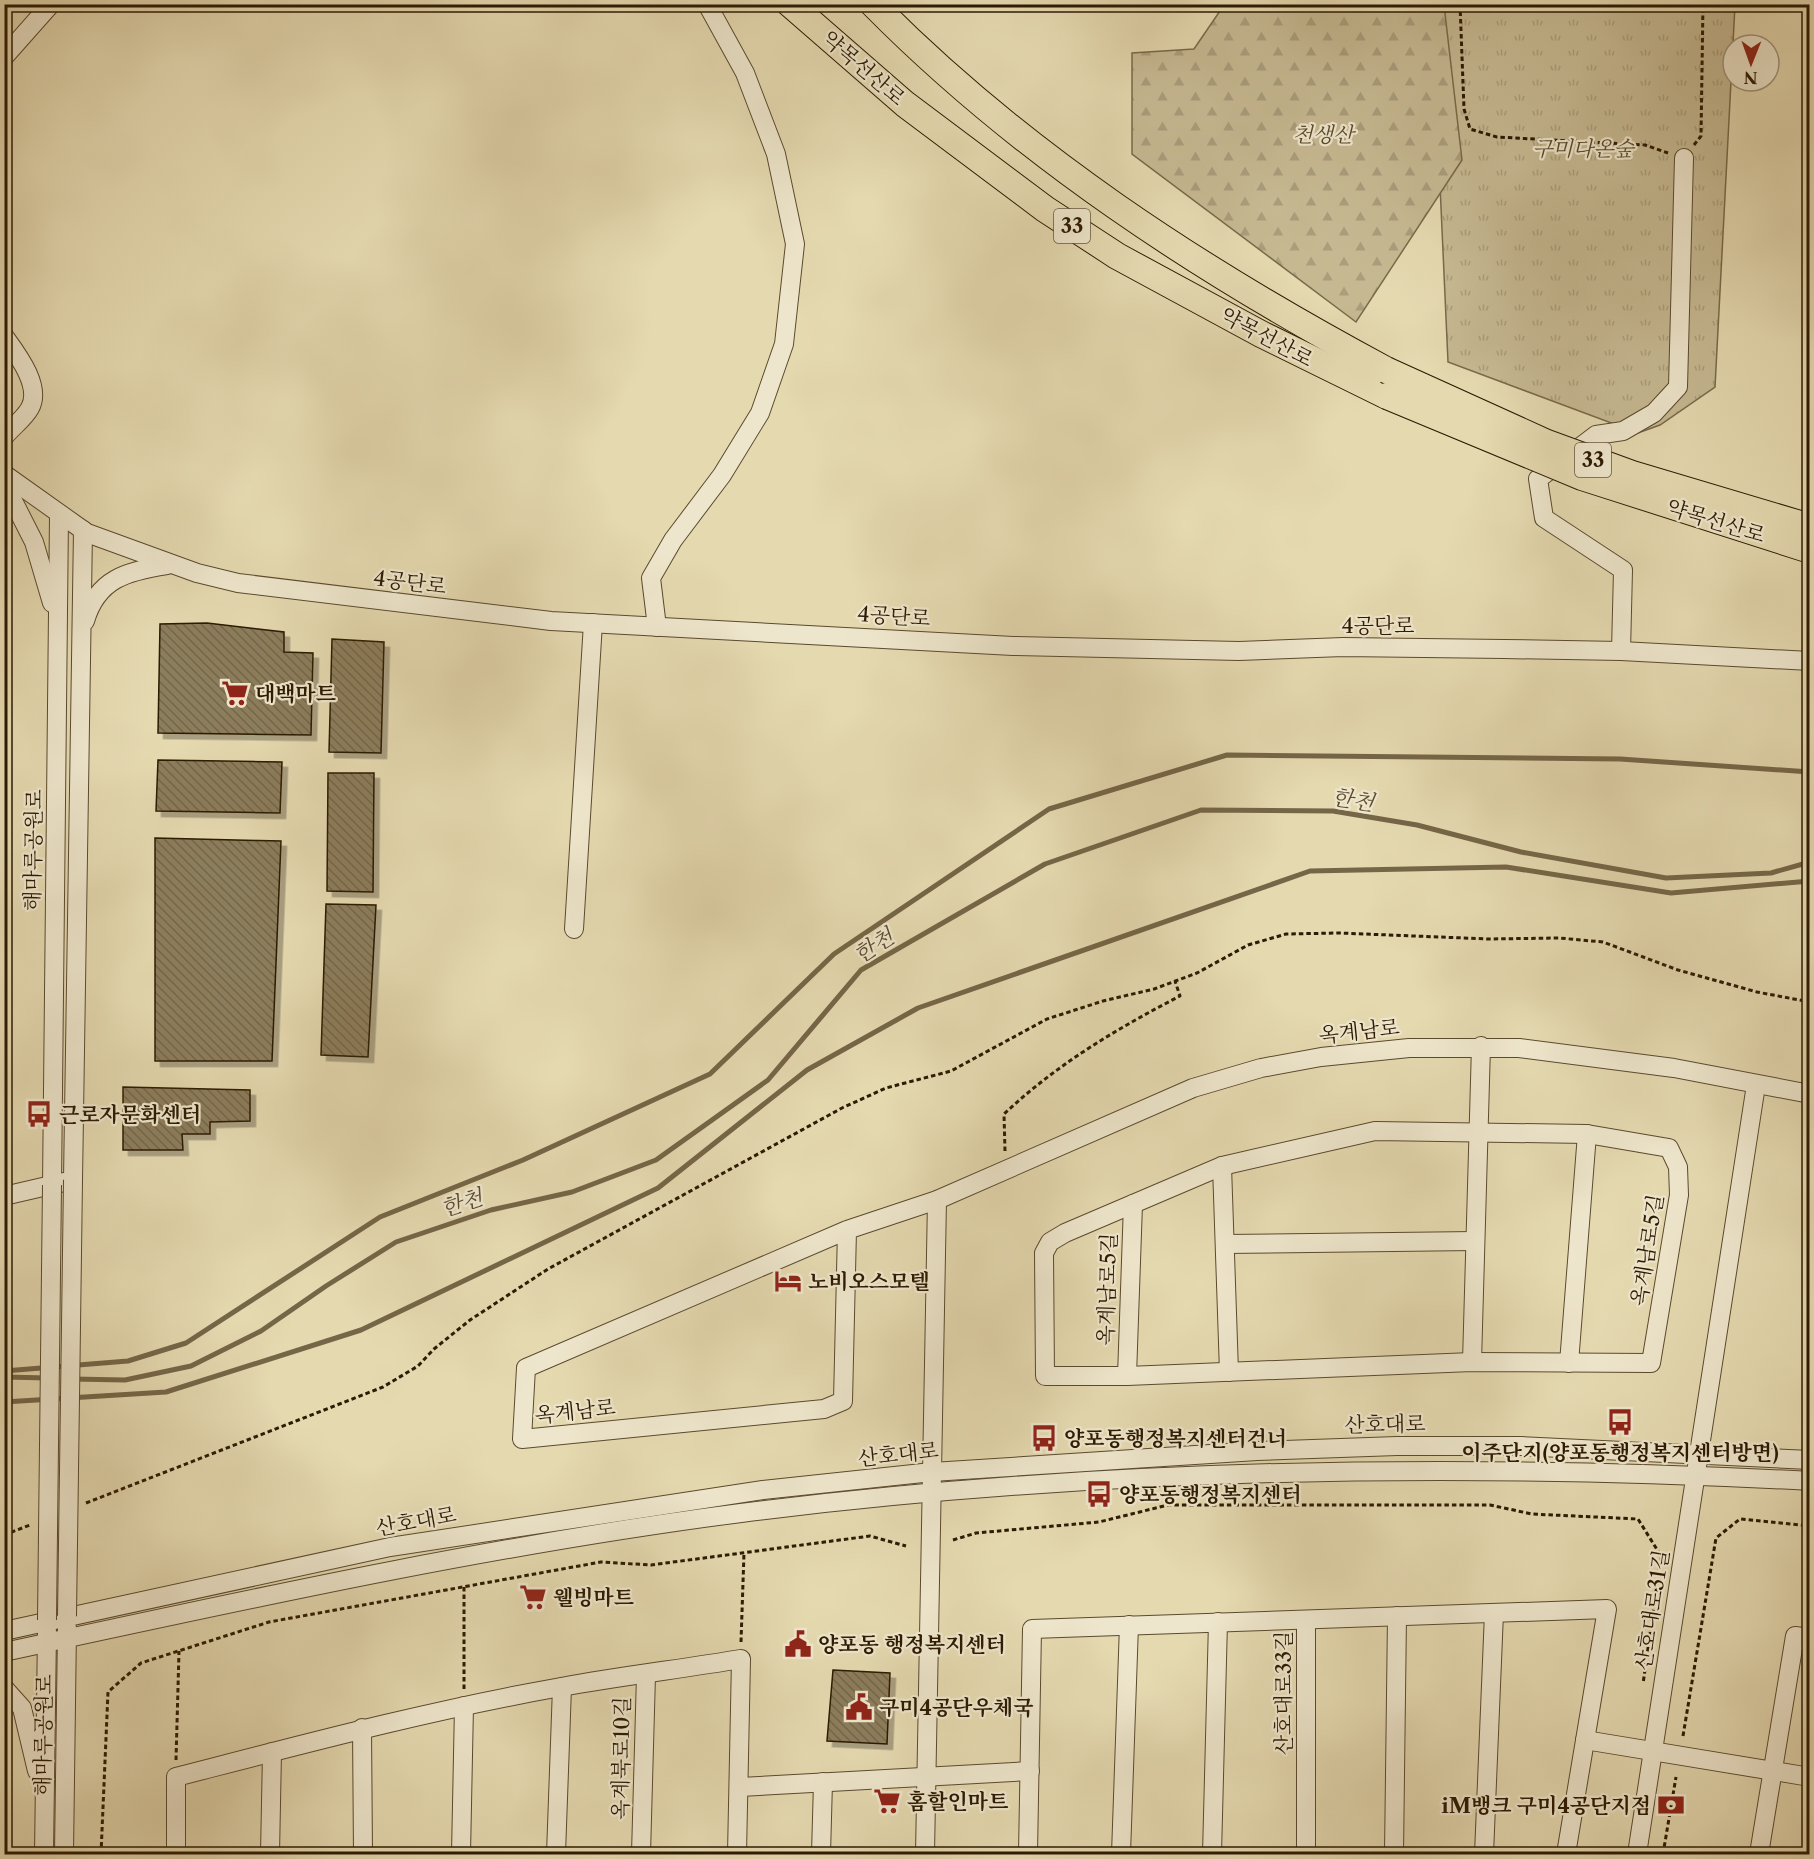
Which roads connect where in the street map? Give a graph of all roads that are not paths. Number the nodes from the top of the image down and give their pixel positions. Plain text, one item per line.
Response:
1 (51, 4) edge
2 (706, 4) edge
3 (790, 4) edge
4 (873, 4) edge
5 (4, 57) edge
6 (1684, 158) road end
7 (4, 336) edge
8 (4, 437) edge
9 (4, 474) edge
10 (4, 483) edge
11 (59, 516) junction
12 (1809, 527) edge
13 (83, 530) junction
14 (1809, 550) edge
15 (170, 564) junction
16 (593, 623) junction
17 (657, 627) junction
18 (58, 630) junction
19 (81, 634) junction
20 (1621, 651) junction
21 (1809, 661) edge
22 (574, 929) dead end
23 (1480, 1046) junction
24 (1756, 1085) junction
25 (1809, 1094) edge
26 (1478, 1132) junction
27 (1587, 1134) junction
28 (1222, 1166) junction
29 (74, 1180) junction
30 (52, 1185) junction
31 (4, 1196) edge
32 (937, 1200) junction
33 (1132, 1204) junction
34 (847, 1230) junction
35 (1476, 1240) junction
36 (1225, 1244) junction
37 (1472, 1362) junction
38 (1569, 1363) junction
39 (1229, 1372) junction
40 (1127, 1376) junction
41 (1809, 1449) edge
42 (1700, 1455) junction
43 (1809, 1460) edge
44 (932, 1472) junction
45 (1696, 1475) junction
46 (1809, 1481) edge
47 (932, 1493) junction
48 (1494, 1613) junction
49 (67, 1616) junction
50 (1397, 1616) junction
51 (47, 1620) junction
52 (1306, 1620) junction
53 (1218, 1622) junction
54 (1129, 1625) junction
55 (4, 1631) edge
56 (67, 1638) junction
57 (1809, 1638) edge
58 (47, 1643) junction
59 (4, 1652) edge
60 (646, 1675) junction
61 (562, 1687) junction
62 (4, 1688) edge
63 (464, 1706) junction
64 (362, 1728) junction
65 (1585, 1740) junction
66 (272, 1752) junction
67 (1653, 1752) junction
68 (1029, 1770) junction
69 (1773, 1771) junction
70 (927, 1776) junction
71 (1809, 1777) edge
72 (823, 1782) junction
73 (740, 1787) junction
74 (44, 1850) edge
75 (64, 1854) edge
76 (176, 1854) edge
77 (270, 1854) edge
78 (363, 1854) edge
79 (461, 1854) edge
80 (556, 1854) edge
81 (641, 1854) edge
82 (737, 1854) edge
83 (820, 1854) edge
84 (926, 1854) edge
85 (1028, 1854) edge
86 (1121, 1854) edge
87 (1212, 1854) edge
88 (1306, 1854) edge
89 (1394, 1854) edge
90 (1484, 1854) edge
91 (1566, 1854) edge
92 (1637, 1854) edge
93 (1759, 1854) edge

1 - 5 street
2 - 17 street
3 - 14 highway, 약목선산로 / 33, bridge
4 - 12 highway, 약목선산로 / 33, bridge
6 - 20 street
7 - 8 street
9 - 11 street, 4공단로
10 - 18 street
11 - 13 street, 4공단로
11 - 18 street, 해마루공원로
13 - 15 street, 4공단로
13 - 19 street
15 - 16 street, 4공단로
15 - 19 street
16 - 17 street, 4공단로
16 - 22 street
17 - 20 street, 4공단로
18 - 30 street, 해마루공원로
19 - 29 street
20 - 21 street, 4공단로
23 - 24 street, 옥계남로
23 - 26 street
23 - 32 street, 옥계남로
24 - 25 street, 옥계남로
24 - 42 street, 산호대로31길
26 - 27 street, 옥계남로5길
26 - 28 street, 옥계남로5길
26 - 35 street
27 - 38 street
27 - 38 street, 옥계남로5길
28 - 33 street, 옥계남로5길
28 - 36 street
29 - 30 street
29 - 49 street, 해마루공원로, bridge
30 - 31 street
30 - 51 street, 해마루공원로, bridge
32 - 34 street, 옥계남로
32 - 44 street
33 - 40 street, 옥계남로5길
33 - 40 street, 옥계남로5길
34 - 34 street, 옥계남로
35 - 36 street
35 - 37 street
36 - 39 street
37 - 38 street, 옥계남로5길
37 - 39 street, 옥계남로5길
39 - 40 street, 옥계남로5길
41 - 42 street
42 - 43 street, 산호대로
42 - 44 street, 산호대로
42 - 45 street, 산호대로31길
44 - 47 street
44 - 49 street, 산호대로
45 - 46 street, 산호대로
45 - 47 street, 산호대로
45 - 67 street, 산호대로31길
47 - 56 street, 산호대로
47 - 70 street
48 - 50 street
48 - 65 street
48 - 90 street
49 - 51 street, 산호대로
49 - 56 street, 해마루공원로
50 - 52 street
50 - 89 street
51 - 55 street, 산호대로
51 - 58 street, 해마루공원로
52 - 53 street, 산호대로33길
52 - 88 street, 산호대로33길
53 - 54 street, 산호대로33길
53 - 87 street
54 - 68 street, 산호대로33길
54 - 86 street
56 - 58 street, 산호대로
56 - 75 street, 해마루공원로
57 - 69 street
58 - 59 street, 산호대로
58 - 74 street, 해마루공원로
60 - 61 street, 옥계북로10길
60 - 73 street
60 - 81 street, 옥계북로10길
61 - 63 street, 옥계북로10길
61 - 80 street
62 - 74 street
63 - 64 street, 옥계북로10길
63 - 79 street
64 - 66 street, 옥계북로10길
64 - 78 street
65 - 67 street
65 - 91 street
66 - 76 street, 옥계북로10길
66 - 77 street
67 - 69 street
67 - 92 street, 산호대로31길
68 - 70 street
68 - 85 street, 산호대로33길
69 - 71 street
69 - 93 street
70 - 72 street
70 - 84 street
72 - 73 street
72 - 83 street
73 - 82 street

